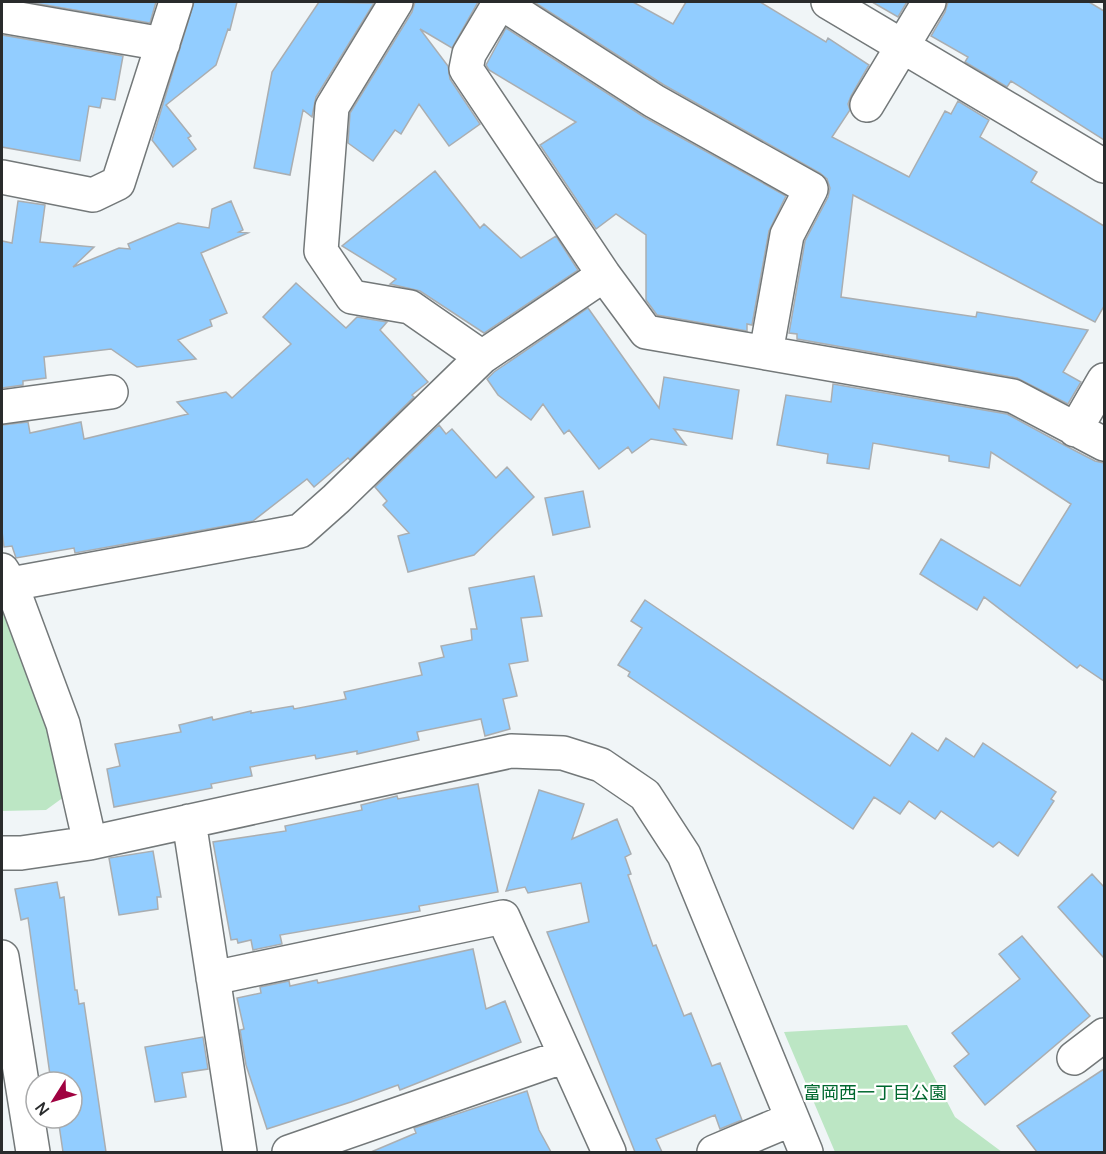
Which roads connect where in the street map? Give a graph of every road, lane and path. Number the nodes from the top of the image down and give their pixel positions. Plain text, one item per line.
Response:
1 (176, 2) edge
2 (396, 2) edge
3 (500, 2) edge
4 (828, 2) edge
5 (929, 2) edge
6 (2, 16) edge
7 (163, 44) junction
8 (903, 45) junction
9 (867, 105) dead end
10 (1104, 166) edge
11 (2, 177) edge
12 (604, 275) junction
13 (766, 353) junction
14 (482, 357) junction
15 (1104, 380) edge
16 (111, 392) dead end
17 (2, 406) edge
18 (1075, 430) junction
19 (1104, 444) edge
20 (6, 577) edge
21 (189, 821) junction
22 (90, 843) junction
23 (2, 853) edge
24 (2, 957) edge
25 (213, 978) junction
26 (6, 1017) edge
27 (1104, 1035) edge
28 (565, 1056) junction
29 (1074, 1059) dead end
30 (792, 1119) junction
31 (33, 1152) edge
32 (240, 1152) edge
33 (289, 1152) edge
34 (609, 1152) edge
35 (714, 1152) edge
36 (806, 1152) edge

1 - 7 street
2 - 14 street
3 - 12 street
3 - 13 street
4 - 8 street
5 - 8 street
6 - 7 street
7 - 11 street
8 - 9 street
8 - 10 street
12 - 13 street
12 - 14 street
13 - 18 street
14 - 20 street
15 - 18 street
16 - 17 street
18 - 19 street
20 - 22 street
21 - 22 street
21 - 25 street
21 - 30 street
22 - 23 street
24 - 26 street
25 - 28 street
25 - 32 street
26 - 31 street
27 - 29 street
28 - 33 street
28 - 34 street
30 - 35 street
30 - 36 street

